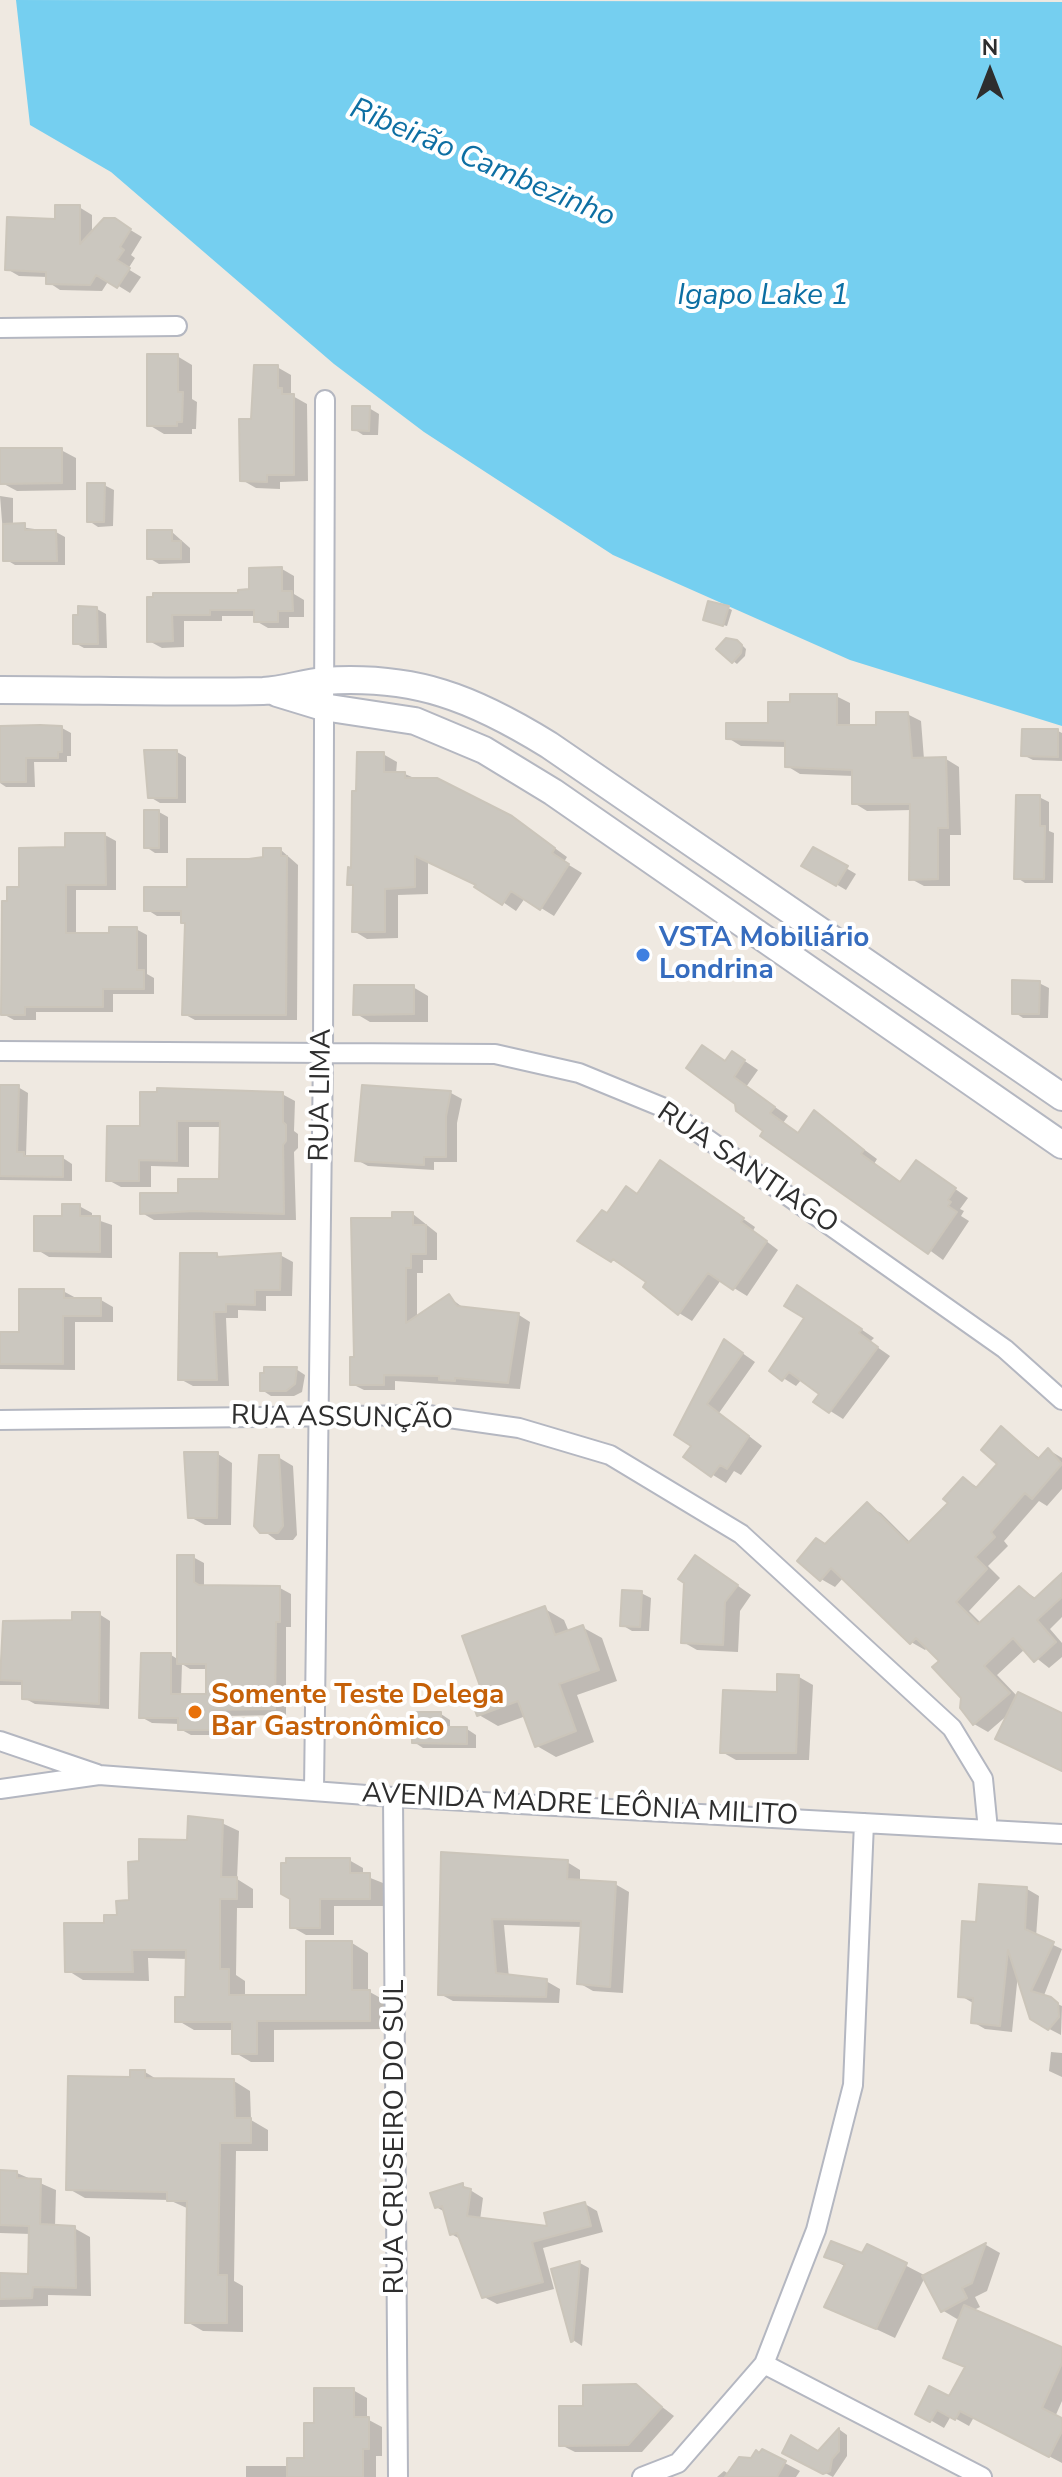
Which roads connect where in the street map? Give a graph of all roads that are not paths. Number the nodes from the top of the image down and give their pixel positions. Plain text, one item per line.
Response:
1 (177, 326) dead end
2 (0, 328) edge
3 (325, 400) dead end
4 (421, 687) junction
5 (0, 690) edge
6 (323, 694) junction
7 (415, 721) junction
8 (841, 946) junction
9 (820, 976) junction
10 (0, 1051) edge
11 (323, 1051) junction
12 (1062, 1097) edge
13 (1062, 1145) edge
14 (1062, 1400) edge
15 (318, 1415) junction
16 (0, 1420) edge
17 (0, 1741) edge
18 (99, 1775) junction
19 (0, 1789) edge
20 (314, 1790) junction
21 (393, 1797) junction
22 (864, 1823) junction
23 (988, 1830) junction
24 (1062, 1834) edge
25 (764, 2364) junction
26 (398, 2477) edge
27 (642, 2477) edge
28 (982, 2477) edge

1 - 2 street
3 - 6 street, RUA LIMA
4 - 6 street
4 - 7 street
4 - 8 street
5 - 6 street
6 - 7 street
6 - 11 street, RUA LIMA
7 - 9 street
8 - 9 street
8 - 12 street
9 - 13 street
10 - 11 street, RUA SANTIAGO
11 - 14 street, RUA SANTIAGO
11 - 15 street, RUA LIMA
15 - 16 street, RUA ASSUNÇÃO
15 - 20 street, RUA LIMA
15 - 23 street, RUA ASSUNÇÃO
17 - 18 street, AVENIDA MADRE LEÔNIA MILITO
18 - 19 street, AVENIDA MADRE LEÔNIA MILITO
18 - 20 street, AVENIDA MADRE LEÔNIA MILITO
20 - 21 street, AVENIDA MADRE LEÔNIA MILITO
21 - 22 street, AVENIDA MADRE LEÔNIA MILITO
21 - 26 street, RUA CRUSEIRO DO SUL
22 - 23 street, AVENIDA MADRE LEÔNIA MILITO
22 - 25 street
23 - 24 street, AVENIDA MADRE LEÔNIA MILITO
25 - 27 street
25 - 28 street

